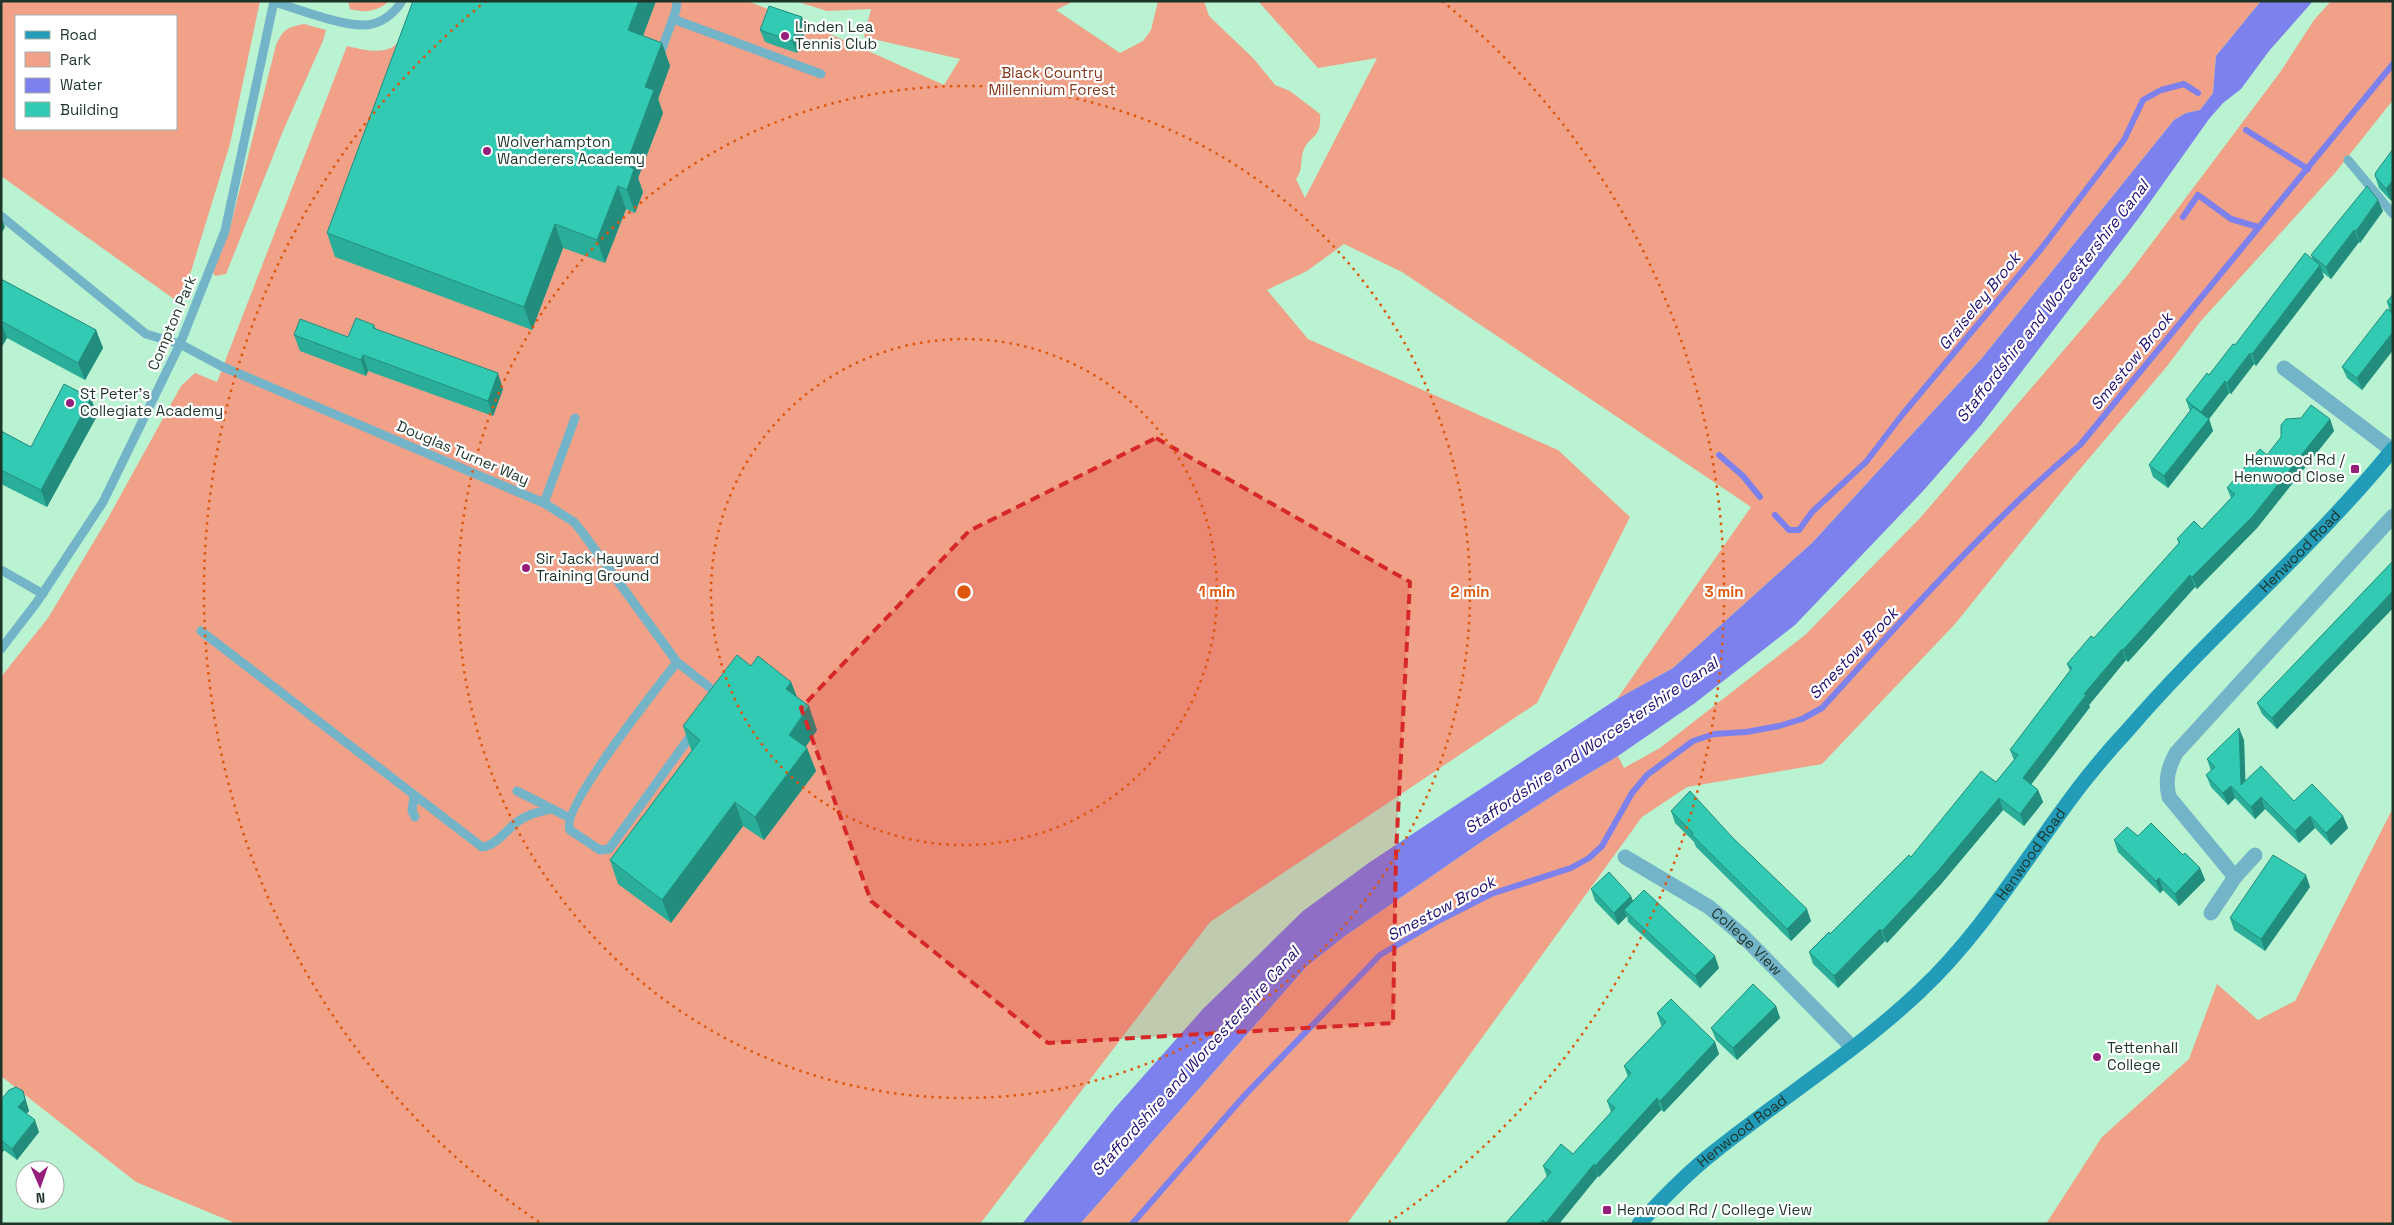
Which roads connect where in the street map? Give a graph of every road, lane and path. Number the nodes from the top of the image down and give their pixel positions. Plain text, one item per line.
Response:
1 (402, 1) edge
2 (677, 1) edge
3 (274, 2) edge
4 (673, 19) junction
5 (659, 57) edge
6 (821, 74) dead end
7 (2348, 160) dead end
8 (2393, 214) edge
9 (1, 216) edge
10 (180, 344) junction
11 (2284, 368) dead end
12 (575, 418) dead end
13 (2392, 450) edge
14 (544, 503) junction
15 (2393, 516) edge
16 (1, 570) edge
17 (43, 594) junction
18 (201, 631) dead end
19 (1, 649) edge
20 (677, 662) junction
21 (710, 710) edge
22 (699, 725) edge
23 (517, 790) dead end
24 (414, 796) junction
25 (551, 809) junction
26 (415, 817) dead end
27 (570, 818) junction
28 (2255, 855) dead end
29 (1625, 856) dead end
30 (2235, 877) junction
31 (2211, 913) dead end
32 (1852, 1047) junction
33 (1639, 1224) edge

1 - 3 lane
2 - 4 lane
3 - 10 lane, Compton Park
4 - 5 lane
4 - 6 lane
7 - 8 lane
9 - 10 lane, Douglas Turner Way
10 - 14 lane, Douglas Turner Way
10 - 17 lane, Compton Park
11 - 13 street
12 - 14 lane
13 - 32 main road, Henwood Road
14 - 20 lane, Douglas Turner Way
15 - 30 street
16 - 17 lane
17 - 19 lane, Compton Park
18 - 24 lane
20 - 21 lane, Douglas Turner Way
20 - 27 lane
22 - 27 lane
23 - 25 lane
24 - 25 lane
24 - 26 lane
25 - 27 lane
28 - 30 street
29 - 32 street, College View
30 - 31 street
32 - 33 main road, Henwood Road

